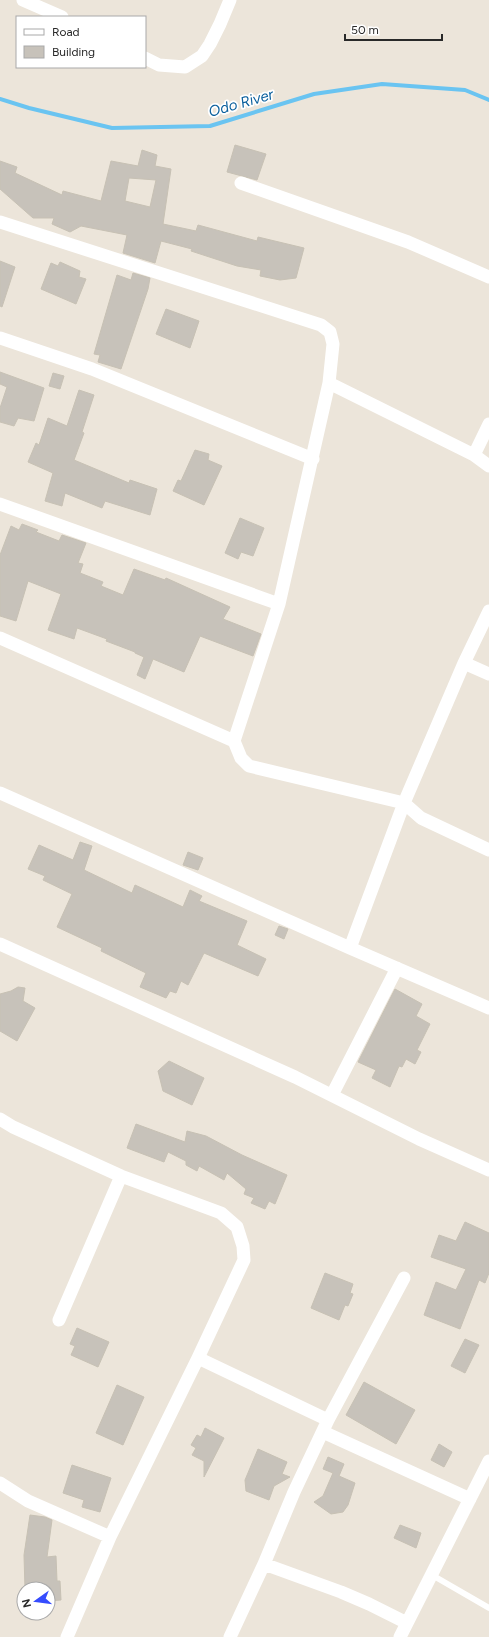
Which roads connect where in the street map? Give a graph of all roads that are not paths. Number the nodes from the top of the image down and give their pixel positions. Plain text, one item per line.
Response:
1 (23, 0) edge
2 (230, 0) edge
3 (60, 16) edge
4 (146, 58) edge
5 (241, 183) dead end
6 (0, 222) edge
7 (489, 276) edge
8 (0, 338) edge
9 (329, 383) junction
10 (489, 424) edge
11 (474, 455) junction
12 (313, 459) junction
13 (489, 466) edge
14 (0, 504) edge
15 (279, 604) junction
16 (489, 611) edge
17 (0, 638) edge
18 (464, 663) junction
19 (489, 674) edge
20 (234, 741) junction
21 (0, 792) edge
22 (404, 803) junction
23 (489, 850) edge
24 (0, 944) edge
25 (350, 948) junction
26 (397, 968) junction
27 (489, 1008) edge
28 (332, 1095) junction
29 (0, 1119) edge
30 (489, 1170) edge
31 (121, 1176) junction
32 (404, 1278) dead end
33 (59, 1320) dead end
34 (198, 1358) junction
35 (326, 1426) junction
36 (489, 1461) edge
37 (0, 1483) edge
38 (470, 1499) junction
39 (110, 1536) junction
40 (264, 1564) junction
41 (432, 1575) junction
42 (489, 1608) edge
43 (407, 1623) junction
44 (67, 1637) edge
45 (230, 1637) edge
46 (400, 1637) edge

1 - 3 street
2 - 4 street
5 - 7 street
6 - 9 street
8 - 12 street
9 - 11 street
9 - 12 street
10 - 11 street
11 - 13 street
12 - 15 street
14 - 15 street
15 - 20 street
16 - 18 street
17 - 20 street
18 - 19 street
18 - 22 street
20 - 22 street
21 - 25 street
22 - 23 street
22 - 25 street
24 - 28 street
25 - 26 street
26 - 27 street
26 - 28 street
28 - 30 street
29 - 31 street
31 - 33 street
31 - 34 street
32 - 35 street
34 - 35 street
34 - 39 street
35 - 38 street
35 - 40 street
36 - 38 street
37 - 39 street
38 - 41 street
39 - 44 street
40 - 43 street
40 - 45 street
41 - 42 lane
41 - 43 street
43 - 46 street

